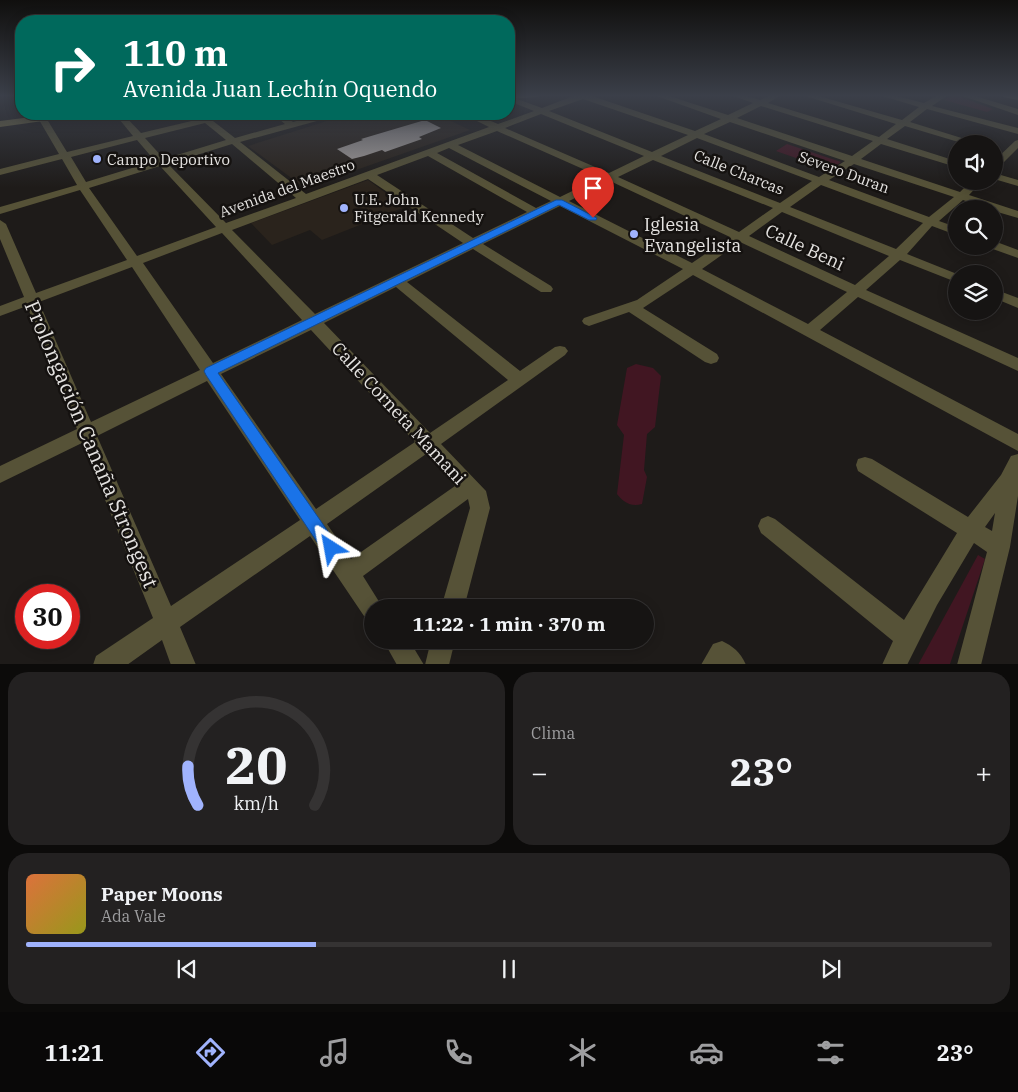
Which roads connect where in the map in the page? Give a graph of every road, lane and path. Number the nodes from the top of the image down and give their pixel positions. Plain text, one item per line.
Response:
1 (44, 126) edge
2 (130, 126) edge
3 (172, 126) edge
4 (215, 126) edge
5 (288, 126) edge
6 (493, 126) edge
7 (503, 126) edge
8 (578, 126) edge
9 (671, 126) edge
10 (712, 126) edge
11 (753, 126) edge
12 (837, 126) edge
13 (899, 126) edge
14 (913, 126) edge
15 (1000, 126) edge
16 (497, 128) junction
17 (1018, 131) edge
18 (694, 134) junction
19 (140, 136) junction
20 (948, 136) edge
21 (881, 140) junction
22 (233, 141) junction
23 (1018, 143) edge
24 (450, 145) junction
25 (1003, 152) edge
26 (429, 153) junction
27 (1007, 153) junction
28 (66, 155) junction
29 (654, 155) junction
30 (1018, 156) edge
31 (1003, 157) edge
32 (854, 160) junction
33 (948, 161) edge
34 (162, 163) junction
35 (0, 172) edge
36 (370, 175) junction
37 (610, 176) junction
38 (1003, 179) edge
39 (820, 180) junction
40 (1018, 183) edge
41 (83, 186) junction
42 (968, 190) edge
43 (962, 196) junction
44 (305, 199) junction
45 (559, 201) junction
46 (782, 207) junction
47 (0, 212) edge
48 (537, 212) junction
49 (1018, 215) edge
50 (931, 221) junction
51 (0, 224) edge
52 (948, 228) edge
53 (225, 229) junction
54 (740, 237) junction
55 (474, 244) junction
56 (1003, 248) edge
57 (899, 254) junction
58 (1018, 254) edge
59 (135, 262) junction
60 (693, 269) junction
61 (948, 275) edge
62 (398, 281) junction
63 (546, 289) dead end
64 (856, 291) junction
65 (1003, 297) edge
66 (32, 299) junction
67 (1018, 303) edge
68 (631, 307) junction
69 (0, 311) edge
70 (589, 321) dead end
71 (313, 322) junction
72 (809, 332) junction
73 (560, 351) dead end
74 (711, 358) dead end
75 (1018, 365) edge
76 (210, 371) junction
77 (520, 380) junction
78 (86, 431) junction
79 (428, 443) junction
80 (1018, 443) edge
81 (865, 465) dead end
82 (1015, 469) edge
83 (0, 475) edge
84 (469, 486) junction
85 (313, 522) junction
86 (768, 526) dead end
87 (970, 530) junction
88 (999, 547) junction
89 (348, 574) junction
90 (366, 599) edge
91 (455, 599) edge
92 (167, 623) junction
93 (907, 637) junction
94 (401, 649) edge
95 (441, 649) edge
96 (105, 664) edge
97 (184, 664) edge
98 (412, 664) edge
99 (437, 664) edge
100 (713, 664) edge
101 (734, 664) edge
102 (894, 664) edge
103 (969, 664) edge

1 - 28 street
2 - 19 street, Calle Corneta Mamani
3 - 19 street
4 - 22 street
5 - 22 street
6 - 16 street, Calle Beni
7 - 16 street, Avenida del Maestro
8 - 29 street, Calle Charcas
9 - 18 street, Severo Duran
10 - 18 street
11 - 32 street
12 - 21 street
13 - 21 street
14 - 20 street
15 - 17 street
16 - 24 street, Avenida del Maestro
16 - 37 street, Calle Beni
18 - 29 street
18 - 39 street, Severo Duran
19 - 28 street
19 - 34 street, Calle Corneta Mamani
21 - 32 street
21 - 33 street
22 - 34 street
22 - 44 street
23 - 27 street
24 - 26 street, Avenida del Maestro
24 - 45 street
25 - 27 street
26 - 36 street, Avenida del Maestro
26 - 48 street
27 - 30 street
27 - 31 street
28 - 35 street
28 - 41 street
29 - 37 street
29 - 46 street, Calle Charcas
32 - 39 street
32 - 43 street
34 - 41 street
34 - 53 street, Calle Corneta Mamani
36 - 44 street, Avenida del Maestro
36 - 55 street
37 - 45 street
37 - 54 street, Calle Beni
38 - 40 street
39 - 46 street
39 - 50 street, Severo Duran
41 - 47 street
41 - 59 street
42 - 43 street
43 - 49 street
43 - 50 street
44 - 53 street, Avenida del Maestro
45 - 48 street
45 - 60 street
46 - 54 street
46 - 57 street, Calle Charcas
48 - 55 street
50 - 52 street, Severo Duran
50 - 57 street
51 - 66 street, Prolongación Canaña Strongest
53 - 59 street, Avenida del Maestro
53 - 71 street, Calle Corneta Mamani
54 - 60 street
54 - 64 street, Calle Beni
55 - 62 street
55 - 63 street
56 - 58 street
57 - 61 street, Calle Charcas
57 - 64 street
59 - 66 street, Avenida del Maestro
59 - 76 street
60 - 68 street
60 - 72 street
62 - 71 street
62 - 77 street
64 - 72 street
64 - 75 street, Calle Beni
65 - 67 street
66 - 69 street, Avenida del Maestro
66 - 78 street, Prolongación Canaña Strongest
68 - 70 street
68 - 74 street
71 - 76 street
71 - 79 street, Calle Corneta Mamani
72 - 80 street
73 - 77 street
76 - 78 street
76 - 85 street
77 - 79 street
78 - 83 street
78 - 92 street, Prolongación Canaña Strongest
79 - 84 street, Calle Corneta Mamani
79 - 85 street
81 - 87 street
82 - 87 street
82 - 88 street
84 - 89 street
84 - 91 street, Calle Corneta Mamani
85 - 89 street
85 - 92 street
86 - 93 street
87 - 88 street
87 - 93 street
88 - 103 street
89 - 90 street
92 - 96 street
92 - 97 street, Prolongación Canaña Strongest
93 - 102 street
94 - 98 street
95 - 99 street
100 - 101 street

